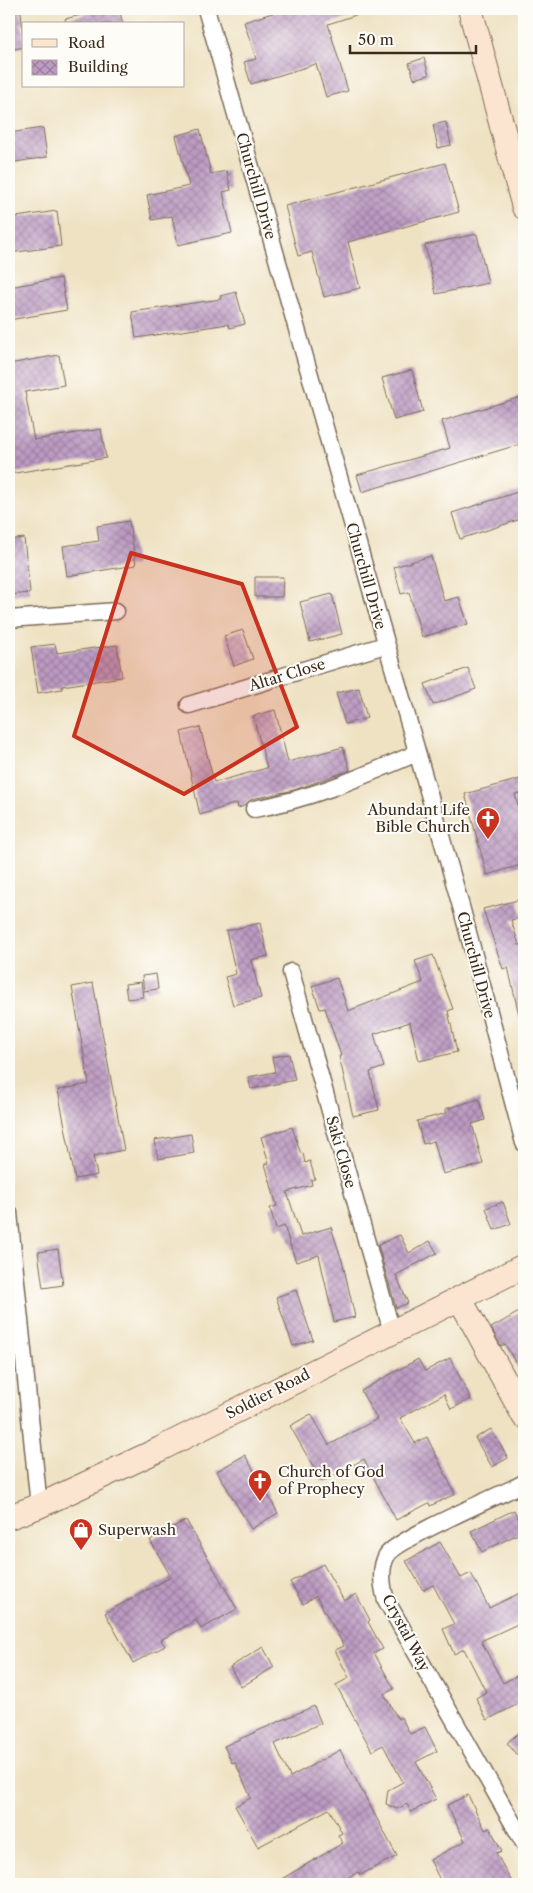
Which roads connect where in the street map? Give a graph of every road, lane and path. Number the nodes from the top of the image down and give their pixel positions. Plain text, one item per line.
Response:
1 (206, 9) edge
2 (470, 9) edge
3 (524, 207) edge
4 (116, 611) dead end
5 (9, 619) edge
6 (386, 645) junction
7 (189, 705) dead end
8 (417, 753) junction
9 (254, 809) dead end
10 (291, 972) dead end
11 (524, 1143) edge
12 (9, 1213) edge
13 (524, 1266) edge
14 (460, 1299) junction
15 (392, 1332) junction
16 (524, 1416) edge
17 (524, 1483) edge
18 (39, 1506) junction
19 (9, 1518) edge
20 (524, 1843) edge

1 - 6 street, Churchill Drive
2 - 3 main road
4 - 5 street
6 - 7 street, Altar Close
6 - 8 street, Churchill Drive
8 - 9 street
8 - 11 street, Churchill Drive
10 - 15 street, Saki Close
12 - 18 street
13 - 14 main road, Soldier Road
14 - 15 main road, Soldier Road
14 - 16 main road
15 - 18 main road, Soldier Road
17 - 20 street, Crystal Way
18 - 19 main road, Soldier Road

